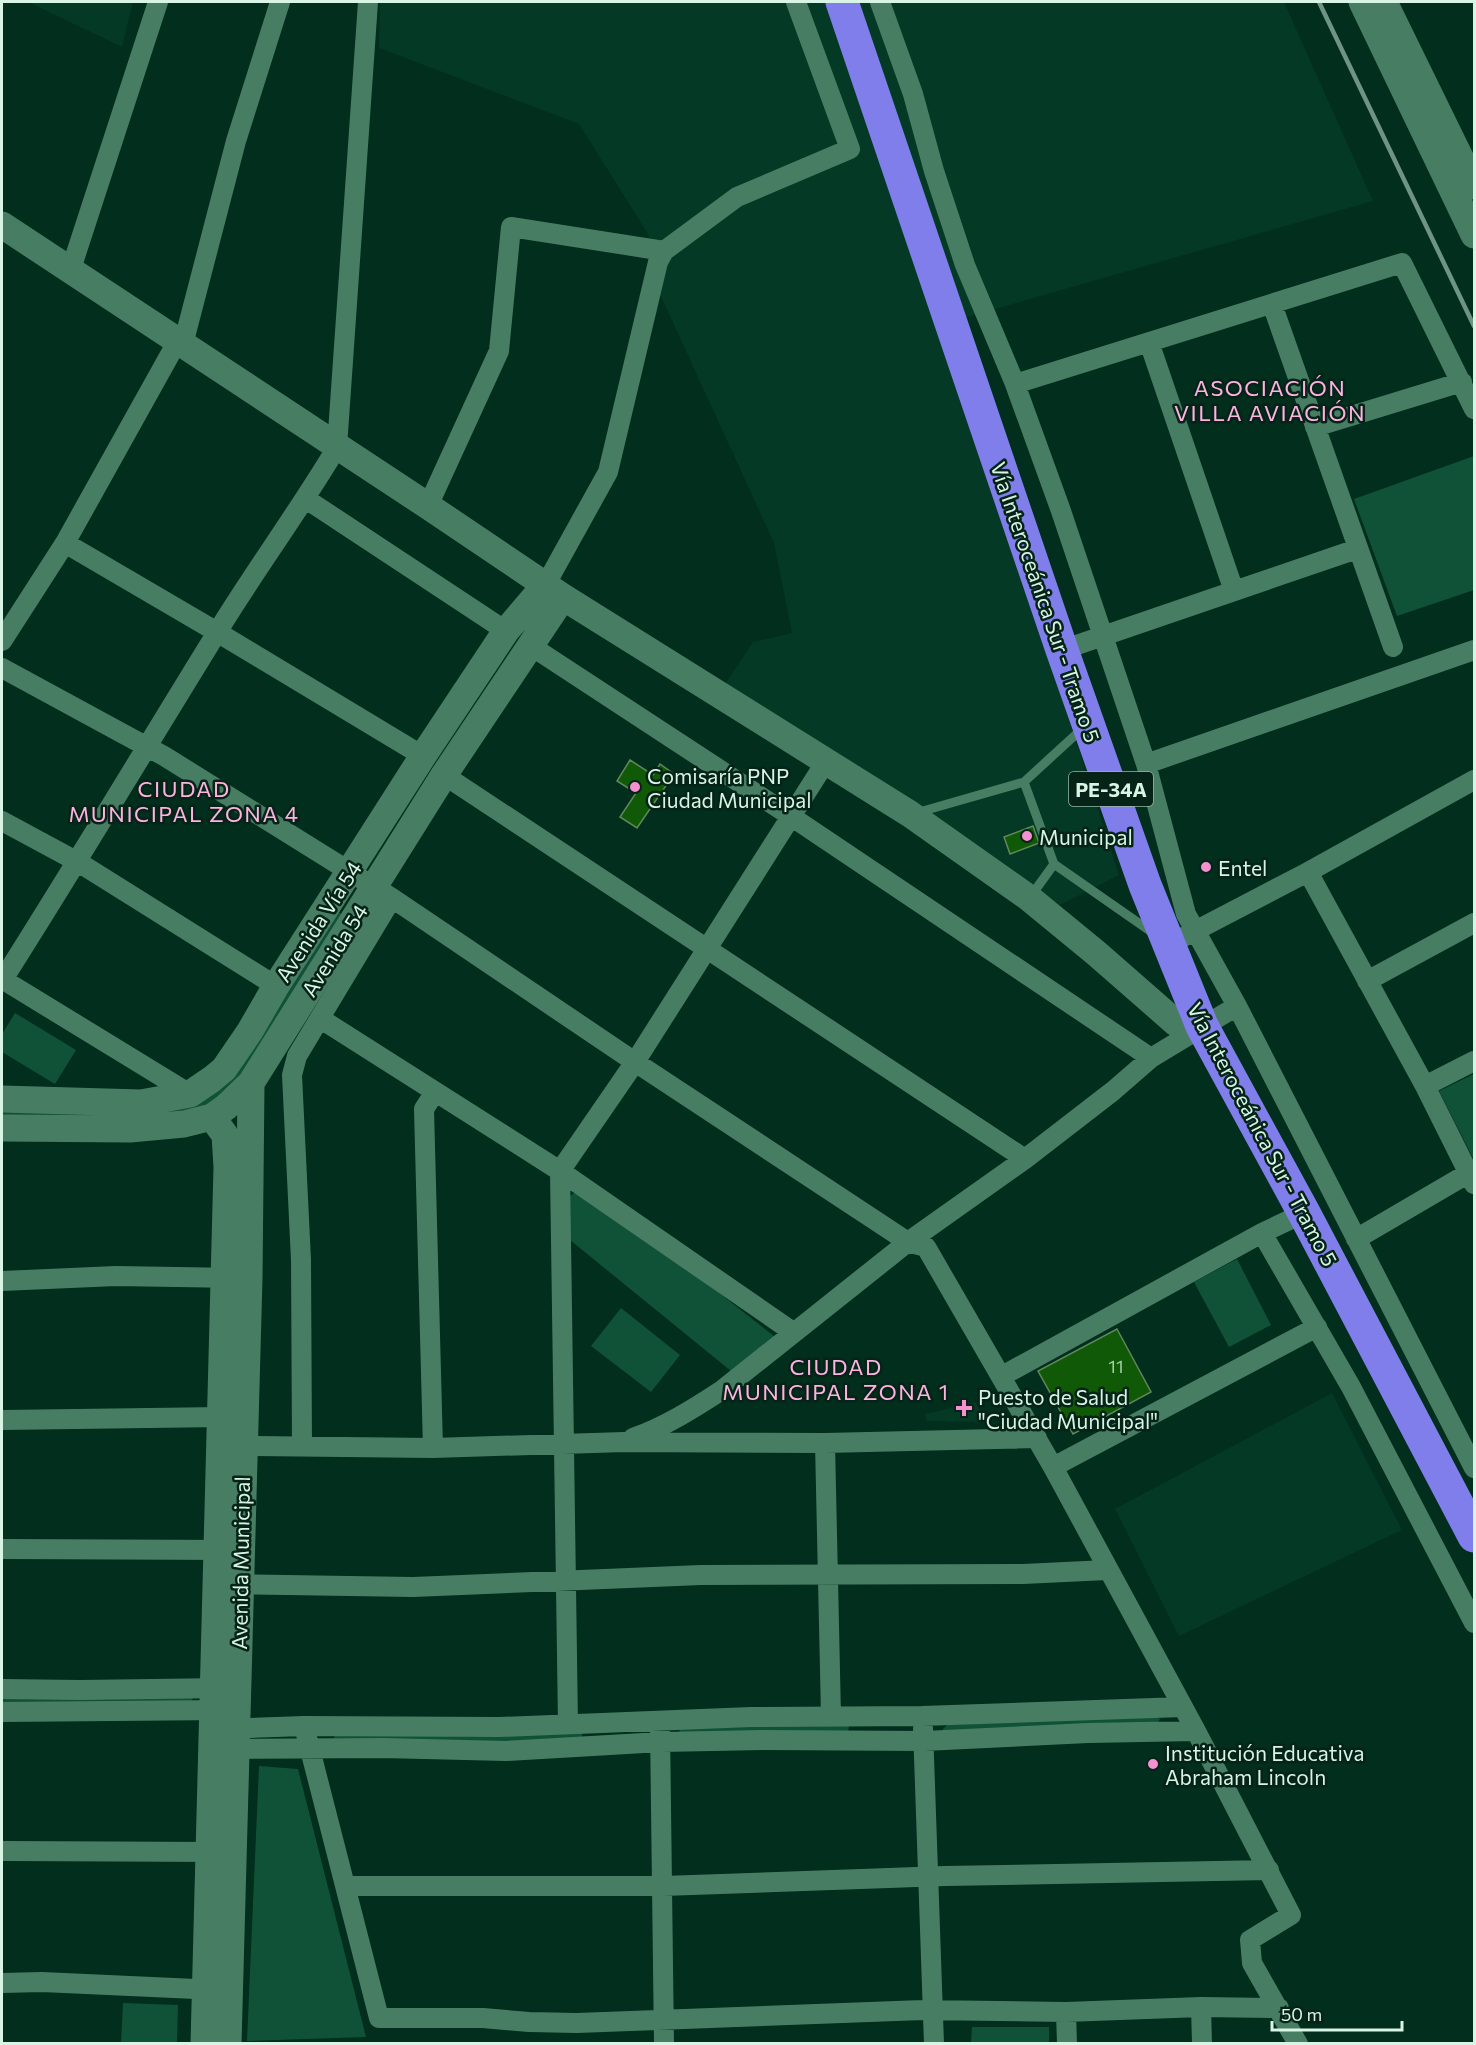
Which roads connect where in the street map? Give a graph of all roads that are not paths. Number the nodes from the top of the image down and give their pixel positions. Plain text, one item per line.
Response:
1 (158, 2) edge
2 (280, 2) edge
3 (368, 2) edge
4 (796, 2) edge
5 (842, 2) edge
6 (880, 2) edge
7 (1362, 2) edge
8 (1384, 2) edge
9 (1474, 186) edge
10 (2, 225) edge
11 (1474, 235) edge
12 (664, 251) junction
13 (70, 272) junction
14 (1272, 303) junction
15 (177, 342) junction
16 (1149, 342) junction
17 (1462, 382) junction
18 (1015, 384) junction
19 (1474, 409) edge
20 (1315, 426) junction
21 (337, 447) junction
22 (306, 499) junction
23 (428, 506) junction
24 (65, 543) junction
25 (1357, 549) junction
26 (554, 591) junction
27 (1234, 591) junction
28 (506, 631) junction
29 (218, 632) junction
30 (1103, 637) junction
31 (2, 641) edge
32 (531, 646) junction
33 (1393, 647) dead end
34 (1062, 650) junction
35 (1474, 650) edge
36 (2, 668) edge
37 (1088, 724) junction
38 (148, 748) junction
39 (423, 756) junction
40 (825, 763) junction
41 (1146, 764) junction
42 (444, 775) junction
43 (1474, 780) edge
44 (1024, 782) junction
45 (910, 814) junction
46 (792, 817) junction
47 (2, 820) edge
48 (78, 862) junction
49 (1054, 864) junction
50 (350, 872) junction
51 (1308, 872) junction
52 (383, 893) junction
53 (1029, 898) junction
54 (1474, 923) edge
55 (1183, 937) junction
56 (707, 948) junction
57 (2, 980) edge
58 (1367, 981) junction
59 (276, 986) junction
60 (1237, 1006) junction
61 (321, 1019) junction
62 (1202, 1026) junction
63 (1151, 1058) junction
64 (1474, 1061) edge
65 (635, 1062) junction
66 (252, 1083) junction
67 (1425, 1086) junction
68 (435, 1092) junction
69 (190, 1094) junction
70 (2, 1100) edge
71 (212, 1117) junction
72 (2, 1128) edge
73 (1025, 1159) junction
74 (560, 1171) junction
75 (1473, 1176) edge
76 (1304, 1213) junction
77 (1262, 1233) junction
78 (1356, 1239) junction
79 (908, 1242) junction
80 (237, 1278) junction
81 (2, 1281) edge
82 (1317, 1327) junction
83 (793, 1332) junction
84 (1002, 1376) junction
85 (222, 1417) junction
86 (2, 1420) edge
87 (1036, 1438) junction
88 (624, 1442) junction
89 (825, 1443) junction
90 (563, 1444) junction
91 (243, 1446) junction
92 (302, 1446) junction
93 (433, 1448) junction
94 (1053, 1467) junction
95 (1474, 1468) edge
96 (1474, 1536) edge
97 (2, 1549) edge
98 (229, 1550) junction
99 (1107, 1570) junction
100 (829, 1574) junction
101 (567, 1581) junction
102 (228, 1584) junction
103 (1474, 1623) edge
104 (2, 1689) edge
105 (1183, 1707) junction
106 (2, 1712) edge
107 (831, 1716) junction
108 (922, 1716) junction
109 (225, 1719) junction
110 (660, 1720) junction
111 (568, 1725) junction
112 (304, 1726) junction
113 (1196, 1731) junction
114 (924, 1741) junction
115 (661, 1742) junction
116 (309, 1749) junction
117 (2, 1851) edge
118 (222, 1852) junction
119 (1269, 1870) junction
120 (928, 1876) junction
121 (345, 1886) junction
122 (663, 1886) junction
123 (2, 1983) edge
124 (218, 1990) junction
125 (1201, 2007) junction
126 (1279, 2008) junction
127 (933, 2011) junction
128 (1066, 2012) junction
129 (663, 2020) junction
130 (204, 2043) edge
131 (228, 2043) edge
132 (664, 2043) edge
133 (934, 2043) edge
134 (1067, 2043) edge
135 (1202, 2043) edge
136 (1298, 2043) edge

1 - 13 street
2 - 15 street
3 - 21 street
4 - 12 street
5 - 34 highway, Vía Interoceánica Sur - Tramo 5 / PE-34A
6 - 18 street
7 - 11 main road
8 - 9 main road
10 - 13 main road
12 - 23 street
12 - 26 street
13 - 15 main road
14 - 16 street
14 - 17 street
14 - 20 street
15 - 21 main road
15 - 24 street
16 - 18 street
16 - 27 street
17 - 19 street
17 - 20 street
18 - 30 street
20 - 25 street
21 - 22 street
21 - 23 main road
22 - 28 street
22 - 29 street
23 - 26 main road
24 - 29 street
24 - 31 street
25 - 27 street
25 - 33 street
26 - 28 main road, Avenida Vía 54
26 - 32 main road, Avenida 54
26 - 40 main road
27 - 30 street
28 - 39 main road, Avenida Vía 54
29 - 38 street
29 - 39 street
30 - 34 street
30 - 41 street
32 - 42 main road, Avenida 54
32 - 46 street
34 - 37 highway, Vía Interoceánica Sur - Tramo 5 / PE-34A
35 - 41 street
36 - 38 street
37 - 44 lane
37 - 55 highway, Vía Interoceánica Sur - Tramo 5 / PE-34A
38 - 48 street
38 - 50 street
39 - 50 main road, Avenida Vía 54
40 - 45 main road
40 - 46 street
41 - 55 street
42 - 52 main road, Avenida 54
42 - 56 street
43 - 51 street
44 - 45 lane
44 - 49 lane
45 - 53 main road
46 - 56 street
46 - 63 street
47 - 48 street
48 - 57 street
48 - 59 street
49 - 53 lane
49 - 55 lane
50 - 52 street
50 - 59 main road, Avenida Vía 54
51 - 55 street
51 - 58 street
52 - 61 street
52 - 65 street
52 - 66 main road, Avenida 54
53 - 62 main road
54 - 58 street
55 - 60 street
55 - 62 highway, Vía Interoceánica Sur - Tramo 5 / PE-34A
56 - 65 street
56 - 73 street
57 - 69 street
58 - 67 street
59 - 69 main road, Avenida Vía 54
60 - 62 street
60 - 78 street
61 - 68 street
61 - 92 street
62 - 63 street
62 - 76 highway, Vía Interoceánica Sur - Tramo 5 / PE-34A
63 - 73 street
64 - 67 street
65 - 74 street
65 - 79 street
66 - 71 main road, Avenida 54
66 - 80 main road, Avenida Municipal
67 - 75 street
68 - 74 street
68 - 93 street
69 - 70 main road, Avenida Vía 54
71 - 72 main road, Avenida 54
71 - 80 main road, Avenida Municipal
73 - 79 street
74 - 83 street
74 - 90 street
75 - 78 street
76 - 77 street
76 - 96 highway, Vía Interoceánica Sur - Tramo 5 / PE-34A
77 - 82 street
77 - 84 street
78 - 95 street
79 - 83 street
79 - 84 street
80 - 81 street
80 - 85 main road, Avenida Municipal
80 - 91 main road, Avenida Municipal
82 - 94 street
82 - 103 street
83 - 88 street
84 - 87 street
85 - 86 street
85 - 91 street
85 - 98 main road, Avenida Municipal
87 - 89 street
87 - 94 street
88 - 89 street
88 - 90 street
89 - 100 street
90 - 93 street
90 - 101 street
91 - 92 street
91 - 98 main road, Avenida Municipal
92 - 93 street
94 - 99 street
97 - 98 street
98 - 102 main road, Avenida Municipal
99 - 100 street
99 - 105 street
100 - 101 street
100 - 107 street
101 - 102 street
101 - 111 street
102 - 109 main road, Avenida Municipal
104 - 109 street
105 - 108 street
105 - 113 street
106 - 109 street
107 - 108 street
107 - 110 street
108 - 114 street
109 - 112 street
109 - 116 street
109 - 118 main road, Avenida Municipal
110 - 111 street
110 - 115 street
111 - 112 street
112 - 116 street
113 - 114 street
113 - 119 street
114 - 115 street
114 - 120 street
115 - 116 street
115 - 122 street
116 - 121 street
117 - 118 street
118 - 124 main road, Avenida Municipal
119 - 120 street
119 - 126 street
120 - 122 street
120 - 127 street
121 - 122 street
121 - 129 street
122 - 129 street
123 - 124 street
124 - 130 main road, Avenida Municipal
124 - 131 main road, Avenida Municipal
125 - 126 street
125 - 128 street
125 - 135 street
126 - 136 street
127 - 128 street
127 - 129 street
127 - 133 street
128 - 134 street
129 - 132 street

